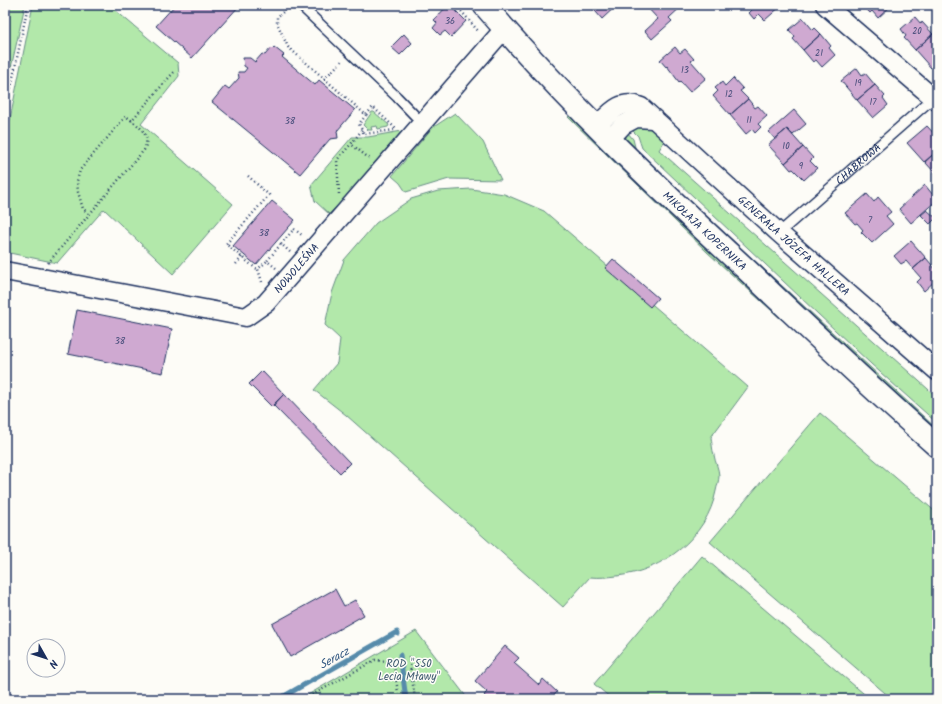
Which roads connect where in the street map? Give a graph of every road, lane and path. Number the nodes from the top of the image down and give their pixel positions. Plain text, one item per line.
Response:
1 (28, 5) edge
2 (292, 5) edge
3 (300, 5) edge
4 (484, 5) edge
5 (825, 5) edge
6 (504, 30) junction
7 (350, 52) junction
8 (174, 72) dead end
9 (324, 79) junction
10 (936, 98) edge
11 (366, 115) junction
12 (5, 116) edge
13 (131, 121) junction
14 (423, 124) junction
15 (396, 129) junction
16 (362, 130) junction
17 (392, 134) dead end
18 (603, 134) junction
19 (351, 144) junction
20 (374, 154) dead end
21 (248, 176) dead end
22 (344, 188) dead end
23 (339, 194) junction
24 (338, 201) dead end
25 (90, 214) junction
26 (779, 233) junction
27 (308, 240) dead end
28 (281, 244) junction
29 (242, 256) junction
30 (294, 256) dead end
31 (267, 261) junction
32 (41, 262) dead end
33 (48, 263) junction
34 (55, 264) dead end
35 (236, 264) dead end
36 (258, 269) junction
37 (5, 271) edge
38 (281, 272) dead end
39 (262, 283) dead end
40 (937, 371) edge
41 (937, 446) edge
42 (409, 656) dead end
43 (306, 699) edge
44 (398, 699) edge
45 (415, 699) edge

1 - 12 path
2 - 9 path
3 - 7 lane
4 - 6 street, MIKOŁAJA KOPERNIKA
5 - 10 street
6 - 14 street, NOWOLEŚNA
6 - 18 street, MIKOŁAJA KOPERNIKA
7 - 9 path
7 - 14 lane
8 - 13 path
9 - 11 path
10 - 26 lane, CHABROWA
11 - 15 path
11 - 16 path
13 - 25 path
13 - 25 path
14 - 37 street, NOWOLEŚNA
15 - 16 path
15 - 17 path
16 - 19 path
18 - 26 street, GENERAŁA JÓZEFA HALLERA
18 - 41 street, MIKOŁAJA KOPERNIKA
19 - 20 path
19 - 23 path
21 - 29 path
22 - 23 path
23 - 24 path
25 - 33 path
26 - 40 street, GENERAŁA JÓZEFA HALLERA
27 - 28 path
28 - 30 path
28 - 31 path
29 - 35 path
29 - 36 path
31 - 36 path
31 - 38 path
32 - 33 path
33 - 34 path
36 - 39 path
42 - 45 path
43 - 44 path

